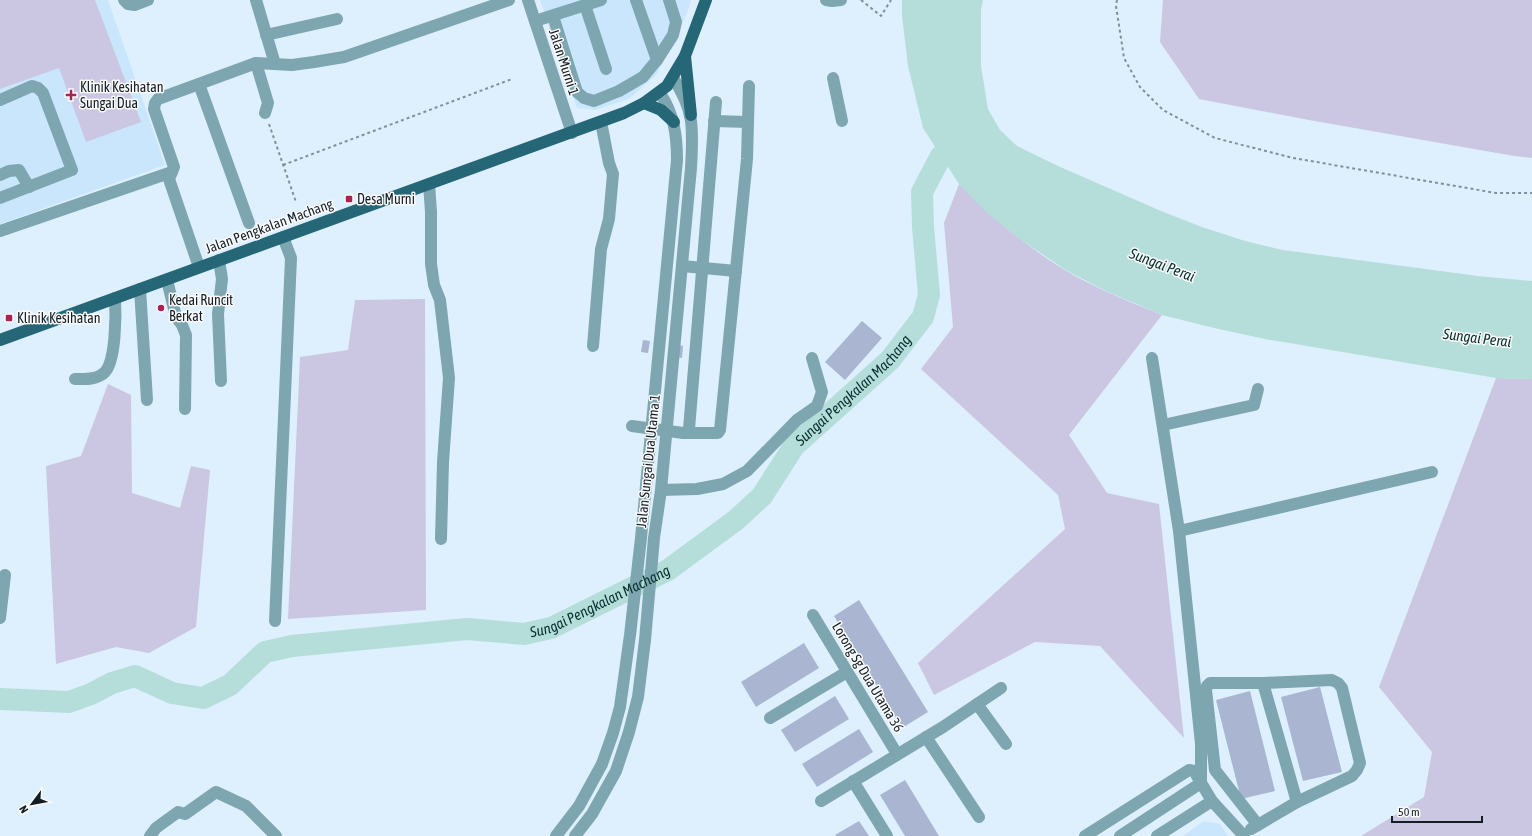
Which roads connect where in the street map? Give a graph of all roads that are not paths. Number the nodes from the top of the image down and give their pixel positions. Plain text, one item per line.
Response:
1 (124, 0) edge
2 (148, 0) edge
3 (256, 0) edge
4 (510, 0) edge
5 (528, 0) edge
6 (601, 0) edge
7 (636, 0) edge
8 (669, 0) edge
9 (706, 0) edge
10 (826, 0) edge
11 (841, 0) edge
12 (585, 5) junction
13 (553, 16) junction
14 (337, 19) dead end
15 (535, 21) junction
16 (266, 35) junction
17 (685, 56) junction
18 (657, 60) junction
19 (256, 63) junction
20 (275, 64) junction
21 (606, 69) dead end
22 (673, 78) junction
23 (833, 78) dead end
24 (199, 84) junction
25 (749, 86) dead end
26 (660, 93) junction
27 (0, 100) edge
28 (716, 102) dead end
29 (644, 103) junction
30 (265, 113) road end
31 (691, 115) junction
32 (842, 121) dead end
33 (601, 122) junction
34 (674, 122) junction
35 (714, 122) junction
36 (748, 122) junction
37 (572, 133) junction
38 (172, 172) junction
39 (0, 175) edge
40 (429, 184) junction
41 (29, 186) junction
42 (0, 198) edge
43 (249, 223) dead end
44 (0, 231) edge
45 (283, 237) junction
46 (219, 260) junction
47 (682, 266) junction
48 (199, 267) junction
49 (703, 268) junction
50 (736, 271) junction
51 (166, 280) junction
52 (140, 289) junction
53 (115, 298) junction
54 (0, 340) edge
55 (593, 346) dead end
56 (812, 358) dead end
57 (1152, 358) dead end
58 (75, 378) dead end
59 (221, 381) dead end
60 (1258, 389) dead end
61 (148, 400) dead end
62 (185, 409) dead end
63 (1163, 425) junction
64 (632, 426) dead end
65 (651, 429) junction
66 (667, 431) junction
67 (687, 433) junction
68 (1432, 472) dead end
69 (661, 490) junction
70 (1179, 531) junction
71 (441, 539) dead end
72 (5, 575) dead end
73 (813, 616) dead end
74 (0, 618) edge
75 (275, 621) dead end
76 (847, 672) junction
77 (1263, 683) junction
78 (1001, 688) dead end
79 (977, 704) junction
80 (770, 718) dead end
81 (926, 737) junction
82 (1006, 744) dead end
83 (897, 754) junction
84 (853, 781) junction
85 (1202, 783) junction
86 (821, 801) dead end
87 (1212, 801) junction
88 (1297, 802) junction
89 (979, 817) dead end
90 (1258, 825) junction
91 (1243, 835) edge
92 (150, 836) edge
93 (276, 836) edge
94 (556, 836) edge
95 (575, 836) edge
96 (887, 836) edge
97 (1085, 836) edge
98 (1120, 836) edge
99 (1157, 836) edge

1 - 2 street
3 - 16 street
4 - 20 street
5 - 15 street, Jalan Murni 1
6 - 12 street
7 - 18 street
8 - 18 street
9 - 17 main road, Jalan Pengkalan Machang
10 - 11 street
12 - 13 street
12 - 21 street
13 - 15 street
13 - 18 street
14 - 16 street
15 - 37 street, Jalan Murni 1
16 - 20 street
17 - 22 main road, Jalan Pengkalan Machang
17 - 31 main road
19 - 20 street
19 - 24 street
19 - 30 street
22 - 26 main road, Jalan Pengkalan Machang
22 - 31 street, Jalan Sungai Dua Utama 1
23 - 32 street
24 - 38 street
24 - 43 street
25 - 36 street
26 - 29 main road, Jalan Pengkalan Machang
26 - 34 street, Jalan Sungai Dua Utama 1
27 - 41 street
28 - 35 street
29 - 33 main road, Jalan Pengkalan Machang
29 - 34 main road
31 - 47 street, Jalan Sungai Dua Utama 1
33 - 37 main road, Jalan Pengkalan Machang
33 - 55 street
34 - 65 street, Jalan Sungai Dua Utama 1
35 - 36 street
35 - 49 street
36 - 50 street
37 - 40 main road, Jalan Pengkalan Machang
38 - 44 street
38 - 48 street
39 - 41 street
40 - 45 main road, Jalan Pengkalan Machang
40 - 71 street
41 - 42 street
45 - 46 main road, Jalan Pengkalan Machang
45 - 75 street
46 - 48 main road, Jalan Pengkalan Machang
46 - 59 street
47 - 49 street
47 - 66 street, Jalan Sungai Dua Utama 1
48 - 51 main road, Jalan Pengkalan Machang
49 - 50 street
49 - 67 street
50 - 67 street
51 - 52 main road, Jalan Pengkalan Machang
51 - 62 street
52 - 53 main road, Jalan Pengkalan Machang
52 - 61 street
53 - 54 main road, Jalan Pengkalan Machang
53 - 58 street
56 - 69 street
57 - 63 street
60 - 63 street
63 - 70 street
64 - 65 street
65 - 66 street
65 - 94 street, Jalan Sungai Dua Utama 1
66 - 67 street
66 - 69 street, Jalan Sungai Dua Utama 1
68 - 70 street
69 - 95 street, Jalan Sungai Dua Utama 1
70 - 85 street
72 - 74 street
73 - 76 street, Lorong Sg Dua Utama 36
76 - 80 street
76 - 83 street, Lorong Sg Dua Utama 36
77 - 88 street
77 - 88 street
77 - 90 street
78 - 79 street
79 - 81 street
79 - 82 street
81 - 83 street
81 - 89 street
83 - 84 street
84 - 86 street
84 - 96 street
85 - 87 street
85 - 97 street
85 - 98 street
87 - 91 street
87 - 99 street
88 - 90 street
90 - 91 street
92 - 93 street

